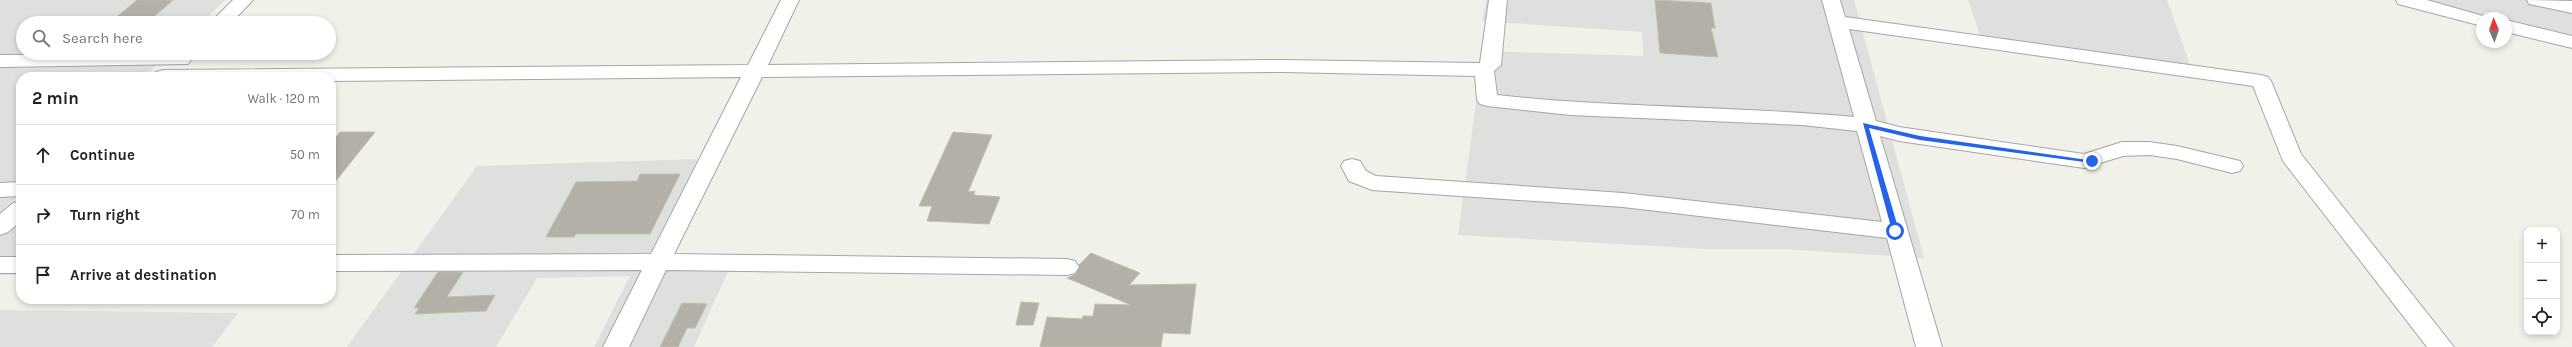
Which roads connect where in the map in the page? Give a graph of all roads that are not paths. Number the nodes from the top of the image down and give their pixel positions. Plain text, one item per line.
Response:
1 (244, 0) edge
2 (790, 0) edge
3 (1498, 0) edge
4 (1831, 0) edge
5 (2404, 0) edge
6 (2536, 0) edge
7 (2572, 7) edge
8 (227, 16) edge
9 (2476, 18) edge
10 (1837, 22) junction
11 (2512, 27) edge
12 (2572, 42) edge
13 (137, 60) joint
14 (181, 60) edge
15 (0, 61) edge
16 (755, 69) junction
17 (1484, 69) junction
18 (115, 72) edge
19 (168, 72) edge
20 (336, 75) edge
21 (1865, 125) junction
22 (1352, 166) dead end
23 (2232, 166) dead end
24 (16, 188) edge
25 (0, 190) edge
26 (16, 213) edge
27 (0, 227) edge
28 (1895, 231) junction
29 (336, 262) edge
30 (660, 262) junction
31 (0, 265) edge
32 (16, 265) edge
33 (1067, 267) dead end
34 (616, 347) edge
35 (1929, 347) edge
36 (2441, 347) edge

1 - 8 street
2 - 16 street
3 - 17 street
4 - 10 street
5 - 9 street
6 - 7 street
10 - 21 street
10 - 36 street
11 - 12 street
13 - 15 street
13 - 18 street
14 - 19 street
16 - 17 street
16 - 20 street
16 - 30 street
17 - 21 street
21 - 23 street
21 - 28 street
22 - 28 street
24 - 25 street
26 - 27 street
28 - 35 street
29 - 30 street
30 - 33 street
30 - 34 street
31 - 32 street

